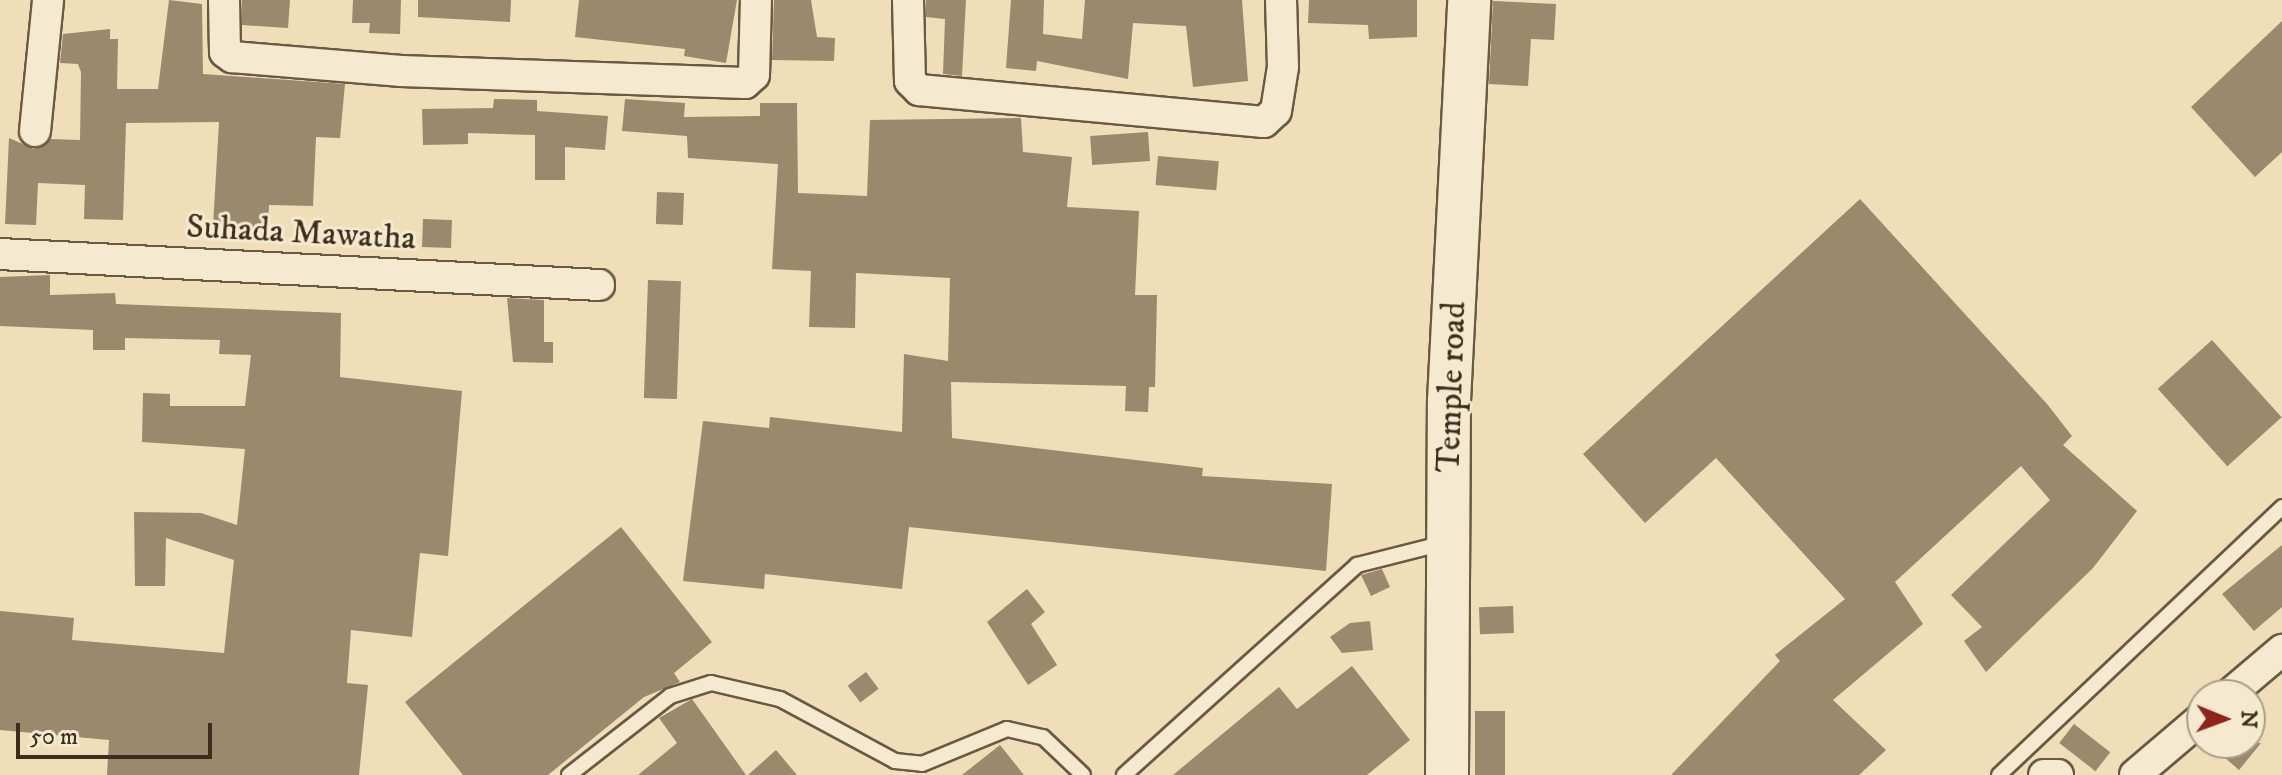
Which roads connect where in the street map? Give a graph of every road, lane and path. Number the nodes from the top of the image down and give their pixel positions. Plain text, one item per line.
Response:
1 (48, 0) edge
2 (224, 0) edge
3 (756, 0) edge
4 (908, 0) edge
5 (1281, 0) edge
6 (1469, 0) edge
7 (35, 131) dead end
8 (0, 254) edge
9 (599, 285) dead end
10 (2282, 507) edge
11 (1447, 542) junction
12 (2282, 650) edge
13 (2248, 679) edge
14 (2186, 732) edge
15 (569, 775) edge
16 (1083, 775) edge
17 (1124, 775) edge
18 (1447, 775) edge
19 (1999, 775) edge
20 (2044, 775) edge
21 (2058, 775) edge
22 (2135, 775) edge

1 - 7 street
2 - 3 street
4 - 5 street
6 - 11 street, Temple road
8 - 9 street, Suhada Mawatha
10 - 19 lane
11 - 17 lane
11 - 18 street, Temple road
12 - 13 street
14 - 22 street
15 - 16 lane
20 - 21 street

